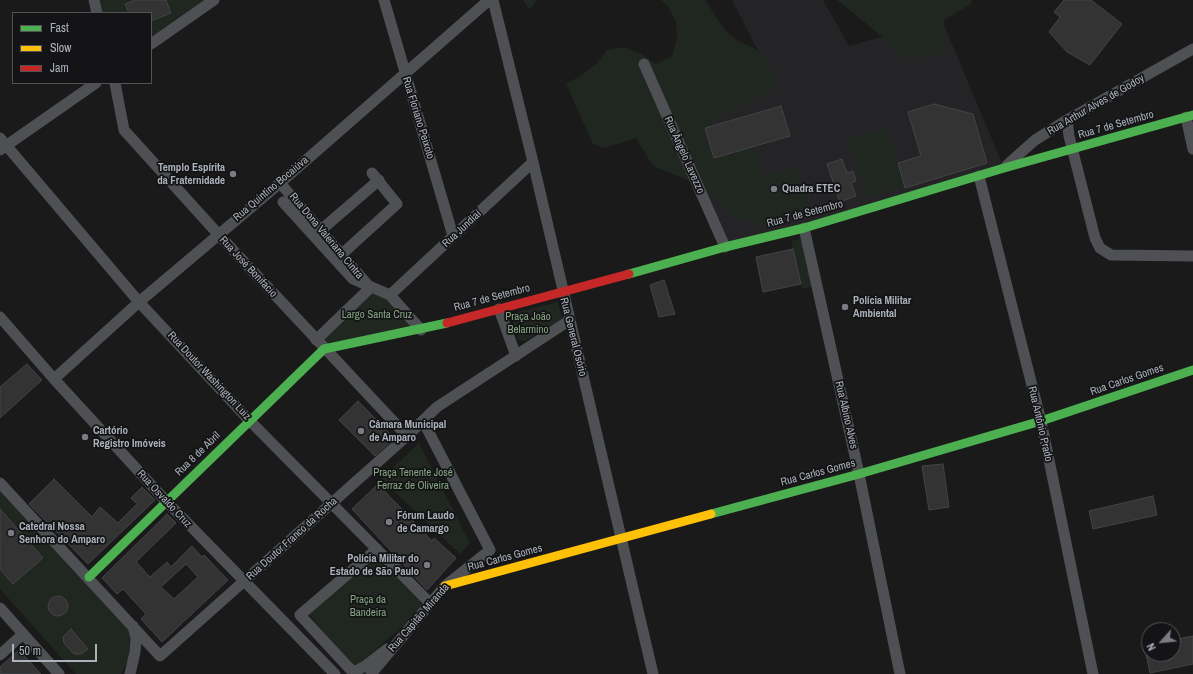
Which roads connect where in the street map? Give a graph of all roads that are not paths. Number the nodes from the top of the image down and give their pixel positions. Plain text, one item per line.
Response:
1 (94, 0) edge
2 (214, 0) edge
3 (384, 0) edge
4 (490, 0) edge
5 (493, 0) edge
6 (97, 12) edge
7 (152, 43) edge
8 (1193, 50) edge
9 (644, 64) dead end
10 (405, 74) junction
11 (94, 84) edge
12 (115, 84) edge
13 (1189, 116) edge
14 (1067, 120) junction
15 (2, 144) edge
16 (1193, 149) edge
17 (1072, 150) junction
18 (533, 162) junction
19 (1004, 168) junction
20 (979, 176) junction
21 (280, 182) junction
22 (283, 202) dead end
23 (804, 228) junction
24 (321, 230) junction
25 (218, 234) junction
26 (453, 236) junction
27 (725, 246) junction
28 (342, 254) junction
29 (1193, 256) edge
30 (370, 288) junction
31 (563, 293) junction
32 (390, 295) junction
33 (139, 302) junction
34 (499, 309) junction
35 (0, 317) edge
36 (570, 320) junction
37 (421, 330) junction
38 (316, 340) junction
39 (324, 349) junction
40 (516, 356) junction
41 (1193, 370) edge
42 (54, 379) junction
43 (250, 421) junction
44 (423, 421) junction
45 (1041, 422) junction
46 (407, 436) junction
47 (859, 474) junction
48 (0, 483) edge
49 (166, 501) junction
50 (331, 504) junction
51 (621, 538) junction
52 (377, 549) junction
53 (89, 577) junction
54 (244, 582) junction
55 (445, 586) junction
56 (430, 603) junction
57 (0, 608) edge
58 (134, 626) junction
59 (23, 634) junction
60 (396, 643) junction
61 (0, 655) edge
62 (132, 661) junction
63 (59, 674) edge
64 (126, 674) edge
65 (130, 674) edge
66 (335, 674) edge
67 (371, 674) edge
68 (653, 674) edge
69 (900, 674) edge
70 (1093, 674) edge

1 - 6 street
2 - 7 street
3 - 10 street, Rua Floriano Peixoto
4 - 10 street, Rua Quintino Bocaiúva
5 - 18 street, Rua General Osório
8 - 14 street, Rua Arthur Alves de Godoy
9 - 27 street, Rua Ângelo Lavezzo
10 - 21 street, Rua Quintino Bocaiúva
10 - 26 street, Rua Floriano Peixoto
11 - 15 street
12 - 25 street, Rua José Bonifacio
13 - 16 street
13 - 17 street, Rua 7 de Setembro
14 - 17 street
14 - 19 street, Rua Arthur Alves de Godoy
15 - 33 street, Rua Doutor Washington Luiz
17 - 19 street, Rua 7 de Setembro
17 - 29 street
18 - 26 street, Rua Jundiaí
18 - 31 street, Rua General Osório
19 - 20 street, Rua 7 de Setembro
20 - 23 street, Rua 7 de Setembro
20 - 45 street, Rua Antônio Prado
21 - 24 street, Rua Dona Valeriana Cintra
21 - 25 street, Rua Quintino Bocaiúva
22 - 30 street, Rua Dona Valeriana Cintra
23 - 27 street, Rua 7 de Setembro
23 - 47 street, Rua Albino Alves
24 - 28 street, Rua Dona Valeriana Cintra
24 - 28 street
25 - 33 street, Rua Quintino Bocaiúva
25 - 38 street, Rua José Bonifacio
26 - 32 street, Rua Jundiaí
27 - 31 street, Rua 7 de Setembro
28 - 30 street, Rua Dona Valeriana Cintra
30 - 32 street
30 - 38 street
31 - 34 street, Rua 7 de Setembro
31 - 36 street, Rua General Osório
32 - 37 street
33 - 42 street, Rua Quintino Bocaiúva
33 - 43 street, Rua Doutor Washington Luiz
34 - 37 street, Rua 7 de Setembro
34 - 40 street
35 - 42 street, Rua Osvaldo Cruz
36 - 40 street
36 - 51 street, Rua General Osório
37 - 39 street
38 - 39 street, Rua José Bonifacio
39 - 43 street, Rua 8 de Abril
39 - 46 street, Rua José Bonifacio
40 - 44 street, Rua Doutor Franco da Rocha
41 - 45 street, Rua Carlos Gomes
42 - 49 street, Rua Osvaldo Cruz
43 - 49 street, Rua 8 de Abril
43 - 50 street, Rua Doutor Washington Luiz
44 - 46 street, Rua Doutor Franco da Rocha
44 - 55 street, Rua Capitão Miranda
45 - 47 street, Rua Carlos Gomes
45 - 70 street, Rua Antônio Prado
46 - 50 street, Rua Doutor Franco da Rocha
47 - 51 street, Rua Carlos Gomes
47 - 69 street, Rua Albino Alves
48 - 53 street
49 - 53 street, Rua 8 de Abril
49 - 54 street, Rua Osvaldo Cruz
50 - 52 street, Rua Doutor Washington Luiz
50 - 54 street, Rua Doutor Franco da Rocha
51 - 55 street, Rua Carlos Gomes
51 - 68 street, Rua General Osório
52 - 56 street, Rua Doutor Washington Luiz
52 - 60 street
53 - 58 street
54 - 58 street, Rua Doutor Franco da Rocha
54 - 66 street, Rua Osvaldo Cruz
55 - 56 street, Rua Capitão Miranda
56 - 60 street, Rua Capitão Miranda
57 - 59 street
58 - 62 street
59 - 61 street
59 - 63 street
60 - 67 street, Rua Capitão Miranda
62 - 64 street
62 - 65 street

